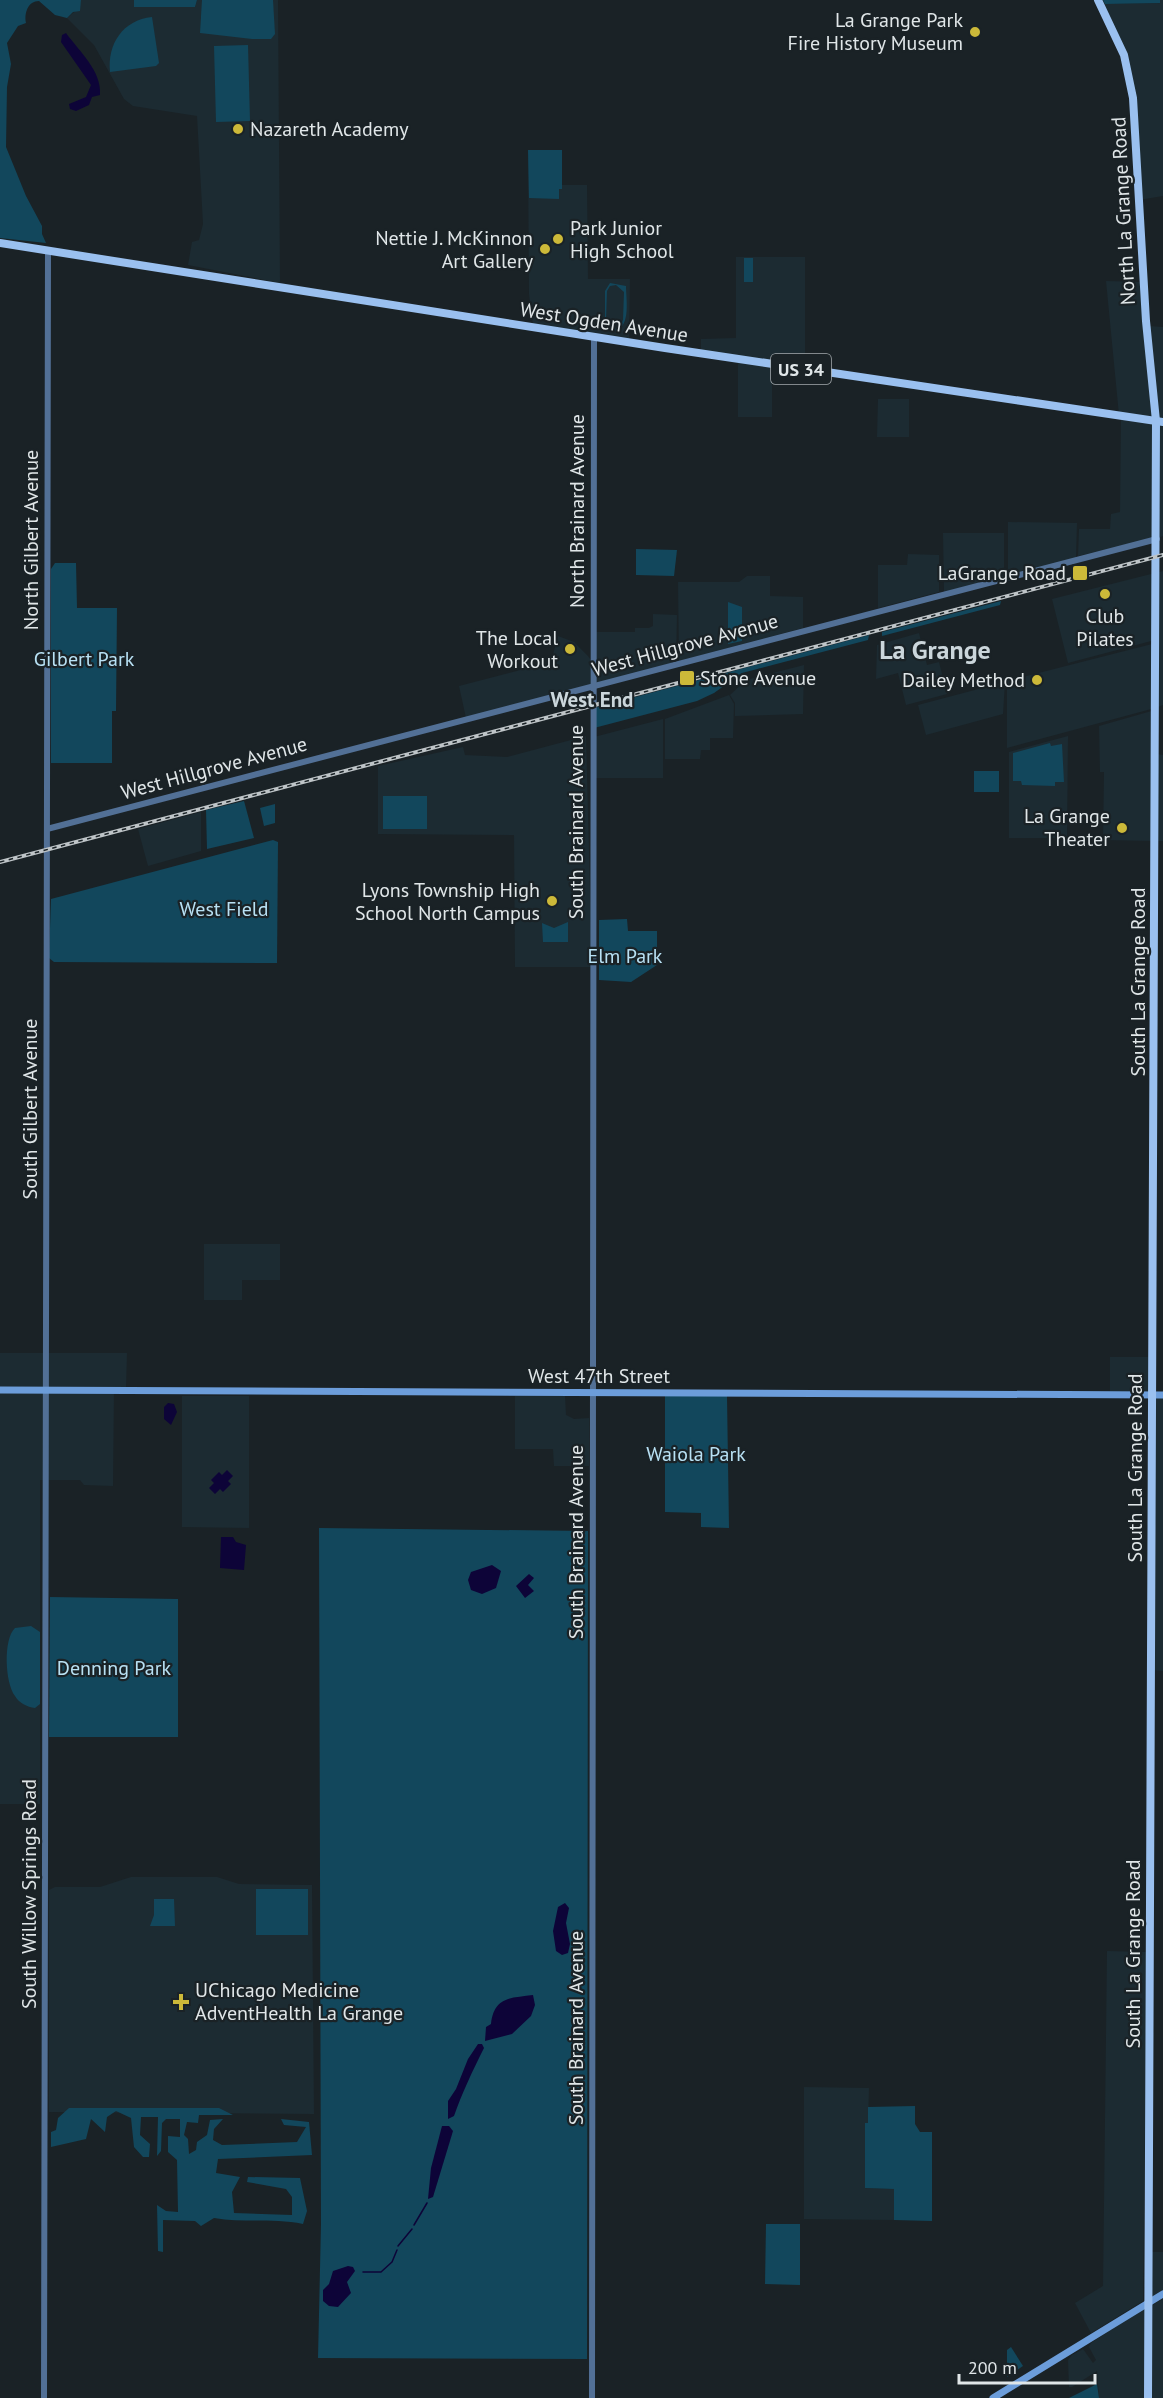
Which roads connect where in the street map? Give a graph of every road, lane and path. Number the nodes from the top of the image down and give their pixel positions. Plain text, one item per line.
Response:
1 (1098, 0) edge
2 (0, 243) edge
3 (48, 251) junction
4 (594, 338) junction
5 (1160, 422) edge
6 (1157, 539) junction
7 (594, 685) junction
8 (47, 829) junction
9 (0, 1390) edge
10 (47, 1390) junction
11 (592, 1392) junction
12 (1152, 1395) junction
13 (1163, 1395) edge
14 (1163, 2295) edge
15 (1148, 2304) junction
16 (44, 2398) edge
17 (592, 2398) edge
18 (993, 2398) edge
19 (1148, 2398) edge

1 - 5 main road, North La Grange Road
2 - 3 main road, US 34
3 - 4 main road, West Ogden Avenue / US 34
3 - 8 street, North Gilbert Avenue
4 - 5 main road, West Ogden Avenue / US 34
4 - 7 street, North Brainard Avenue
5 - 6 main road
6 - 7 street, West Hillgrove Avenue
6 - 12 main road, South La Grange Road
7 - 8 street, West Hillgrove Avenue
7 - 11 street, South Brainard Avenue
8 - 10 street, South Gilbert Avenue
9 - 10 main road, West 47th Street
10 - 11 main road, West 47th Street
10 - 16 street, South Willow Springs Road
11 - 12 main road, West 47th Street
11 - 17 street, South Brainard Avenue
12 - 13 main road, West 47th Street
12 - 15 main road, South La Grange Road
14 - 15 main road
15 - 18 main road
15 - 19 main road, South La Grange Road

